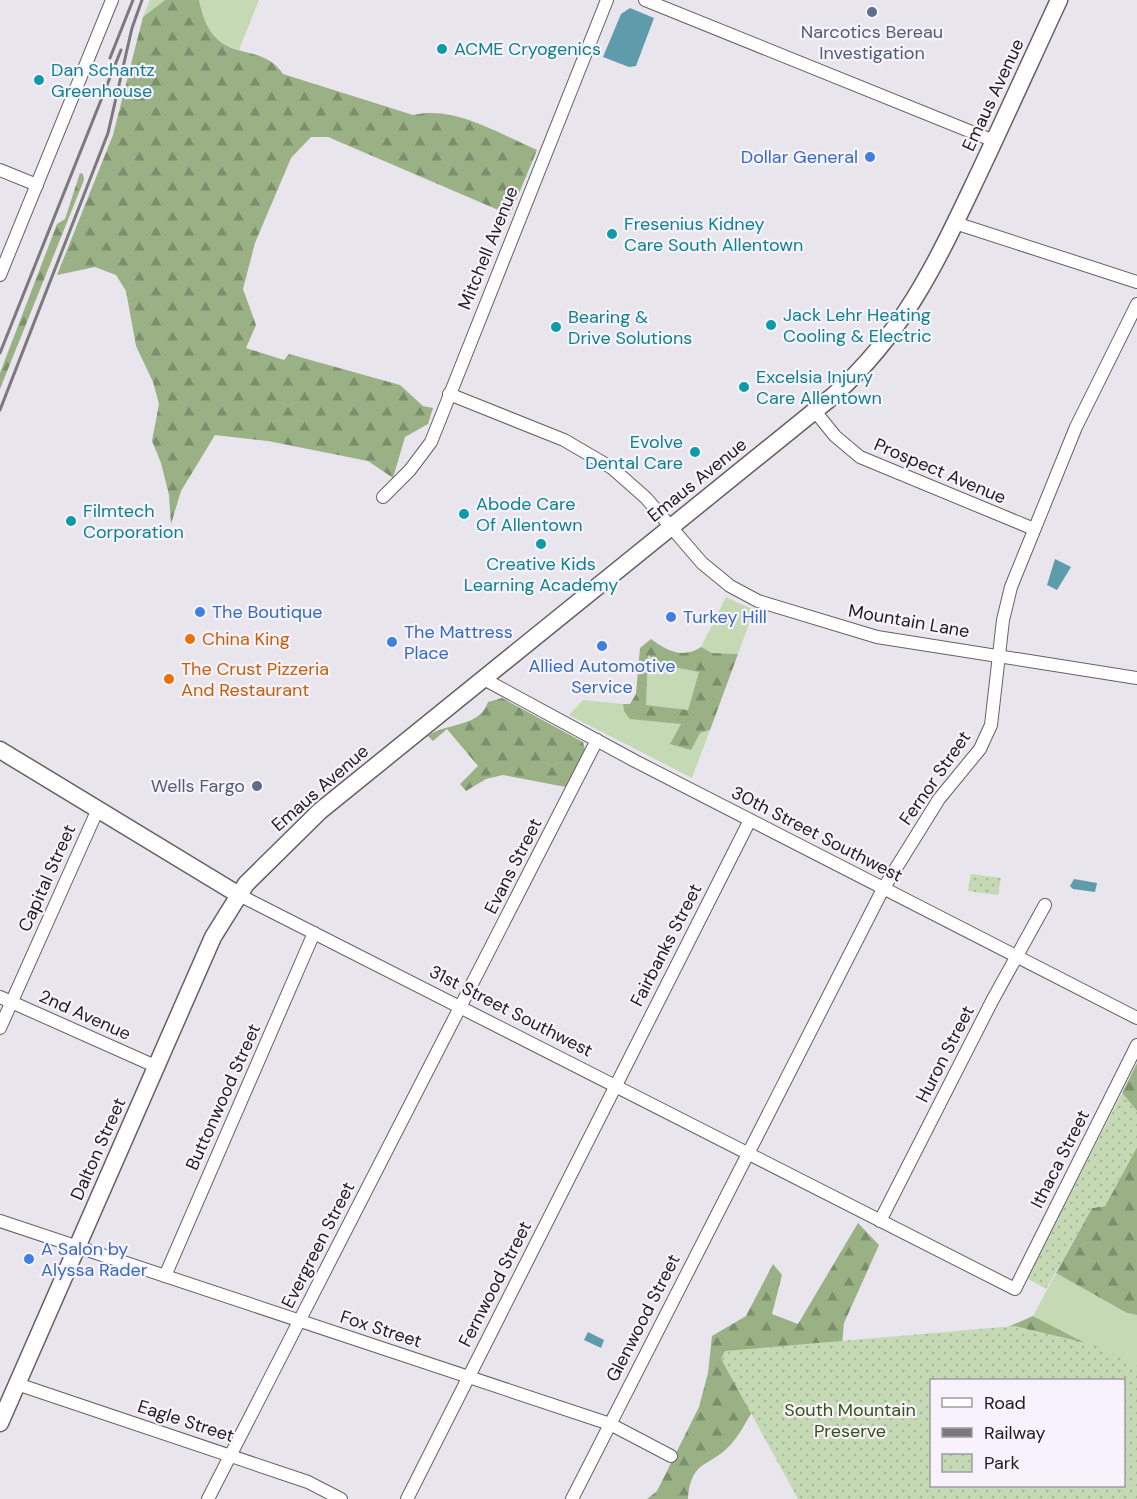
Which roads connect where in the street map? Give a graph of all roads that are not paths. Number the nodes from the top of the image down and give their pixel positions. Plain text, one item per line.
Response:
1 (112, 0) edge
2 (607, 0) edge
3 (645, 0) edge
4 (1059, 0) edge
5 (994, 141) junction
6 (0, 170) edge
7 (37, 185) junction
8 (955, 223) junction
9 (0, 275) edge
10 (1137, 282) edge
11 (1137, 304) edge
12 (449, 394) junction
13 (814, 410) junction
14 (383, 497) dead end
15 (669, 527) junction
16 (1034, 529) junction
17 (998, 655) junction
18 (482, 678) junction
19 (1137, 678) edge
20 (597, 740) junction
21 (0, 750) edge
22 (98, 809) junction
23 (750, 820) junction
24 (883, 889) junction
25 (238, 895) junction
26 (1045, 905) dead end
27 (314, 933) junction
28 (1016, 957) junction
29 (6, 1000) edge
30 (460, 1007) junction
31 (1137, 1018) edge
32 (0, 1028) edge
33 (1137, 1045) edge
34 (155, 1066) junction
35 (615, 1086) junction
36 (747, 1153) junction
37 (0, 1221) edge
38 (880, 1221) junction
39 (76, 1247) junction
40 (165, 1276) junction
41 (1015, 1289) joint
42 (299, 1321) junction
43 (468, 1377) junction
44 (17, 1384) junction
45 (0, 1424) edge
46 (610, 1424) junction
47 (230, 1455) junction
48 (671, 1456) dead end
49 (208, 1499) edge
50 (341, 1499) edge
51 (407, 1499) edge
52 (572, 1499) edge

1 - 7 street
2 - 12 street, Mitchell Avenue
3 - 5 street
4 - 5 main road, Emaus Avenue
5 - 8 main road, Emaus Avenue
6 - 7 street
7 - 9 street
8 - 10 street
8 - 13 main road, Emaus Avenue
11 - 16 street, Fernor Street
12 - 14 street, Mitchell Avenue
12 - 15 street, Mountain Lane
13 - 15 main road, Emaus Avenue
13 - 16 street, Prospect Avenue
15 - 17 street, Mountain Lane
15 - 18 main road, Emaus Avenue
16 - 17 street, Fernor Street
17 - 19 street, Mountain Lane
17 - 24 street, Fernor Street
18 - 20 street, 30th Street Southwest
18 - 25 main road, Emaus Avenue
20 - 23 street, 30th Street Southwest
20 - 30 street, Evans Street
21 - 22 main road, 31st Street Southwest
22 - 25 main road, 31st Street Southwest
22 - 29 street, Capital Street
23 - 24 street, 30th Street Southwest
23 - 35 street, Fairbanks Street
24 - 28 street, 30th Street Southwest
24 - 36 street, Fernor Street
25 - 27 street, 31st Street Southwest
25 - 34 main road, Dalton Street
26 - 28 street, Huron Street
27 - 30 street, 31st Street Southwest
27 - 40 street, Buttonwood Street
28 - 31 street, 30th Street Southwest
28 - 38 street, Huron Street
29 - 32 street, Capital Street
29 - 34 street, 2nd Avenue
30 - 35 street, 31st Street Southwest
30 - 42 street, Evergreen Street
33 - 41 street, Ithaca Street
34 - 39 main road, Dalton Street
35 - 36 street, 31st Street Southwest
35 - 43 street, Fernwood Street
36 - 38 street, 31st Street Southwest
36 - 46 street, Glenwood Street
37 - 39 street, Fox Street
38 - 41 street, 31st Street Southwest
39 - 40 street, Fox Street
39 - 44 main road, Dalton Street
40 - 42 street, Fox Street
42 - 43 street, Fox Street
42 - 47 street, Evergreen Street
43 - 46 street, Fox Street
43 - 51 street, Fernwood Street
44 - 45 main road, Dalton Street
44 - 47 street, Eagle Street
46 - 48 street, Fox Street
46 - 52 street, Glenwood Street
47 - 49 street, Evergreen Street
47 - 50 street, Eagle Street

